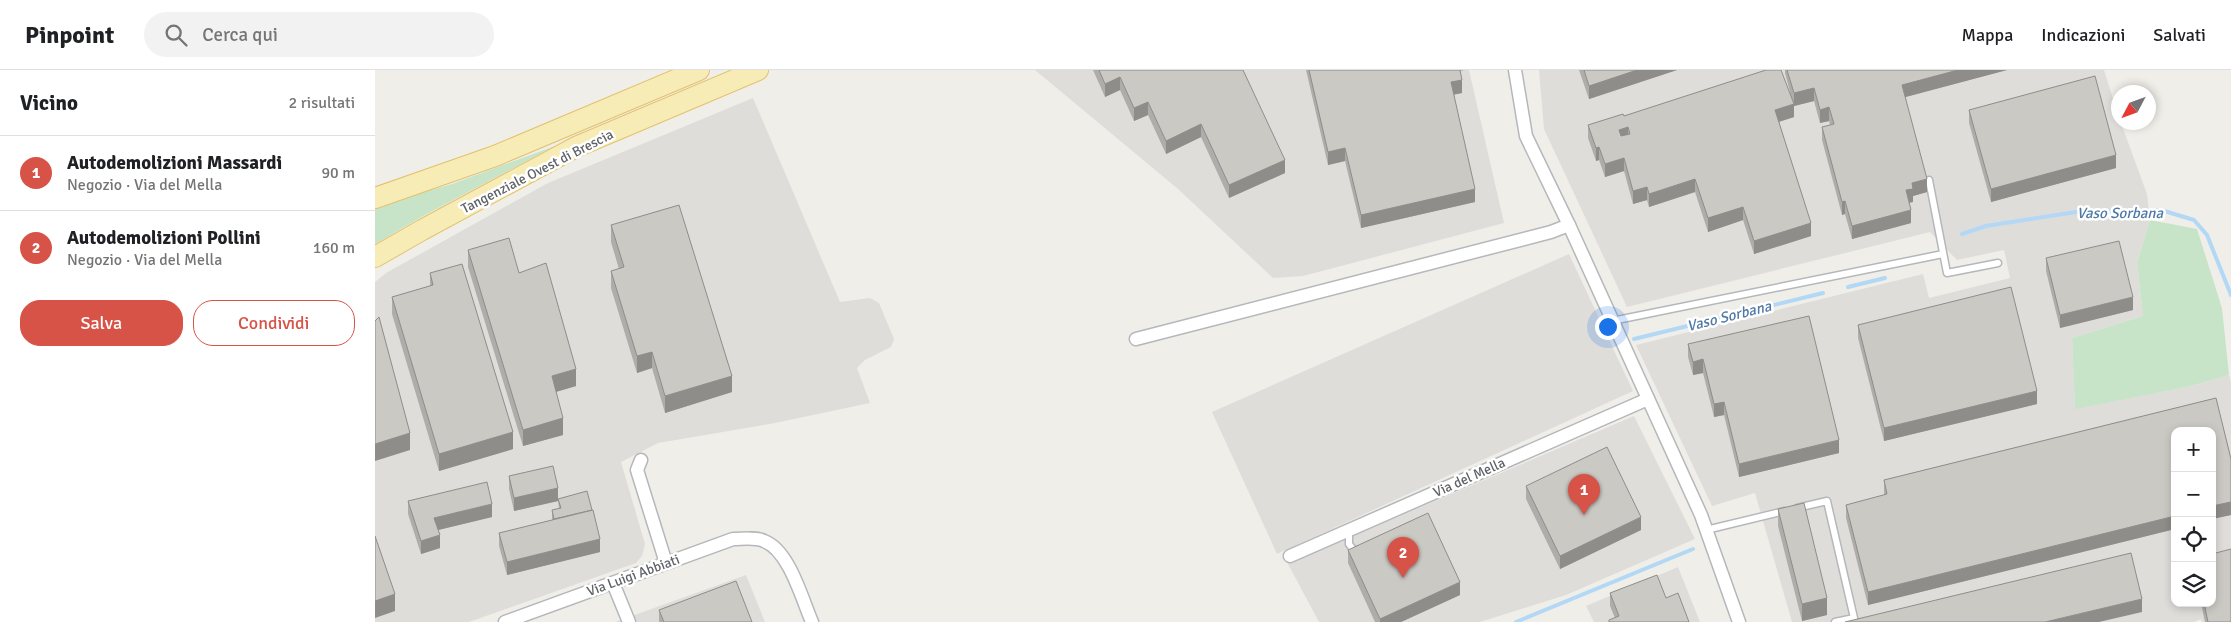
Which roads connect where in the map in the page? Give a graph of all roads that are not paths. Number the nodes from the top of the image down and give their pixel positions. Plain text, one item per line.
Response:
1 (699, 70) edge
2 (759, 70) edge
3 (1515, 70) edge
4 (1929, 180) edge
5 (375, 198) edge
6 (1569, 225) junction
7 (1943, 254) junction
8 (375, 257) edge
9 (1998, 263) dead end
10 (1612, 321) junction
11 (1136, 339) dead end
12 (1648, 399) junction
13 (641, 460) dead end
14 (1349, 530) junction
15 (1706, 530) junction
16 (1363, 548) edge
17 (1290, 556) dead end
18 (666, 563) junction
19 (613, 583) junction
20 (505, 622) edge
21 (629, 622) edge
22 (812, 622) edge
23 (1739, 622) edge
24 (1835, 622) edge

1 - 5 main road, Tangenziale Ovest di Brescia
2 - 8 main road, Tangenziale Ovest di Brescia
3 - 6 street
4 - 7 lane
6 - 10 street
6 - 11 street
7 - 9 lane
7 - 10 lane
10 - 12 street
12 - 14 street, Via del Mella
12 - 15 street
13 - 18 street
14 - 16 lane
14 - 17 street, Via del Mella
15 - 23 street
15 - 24 lane
18 - 19 street, Via Luigi Abbiati
18 - 22 street, Via Luigi Abbiati
19 - 20 street, Via Luigi Abbiati
19 - 21 street

